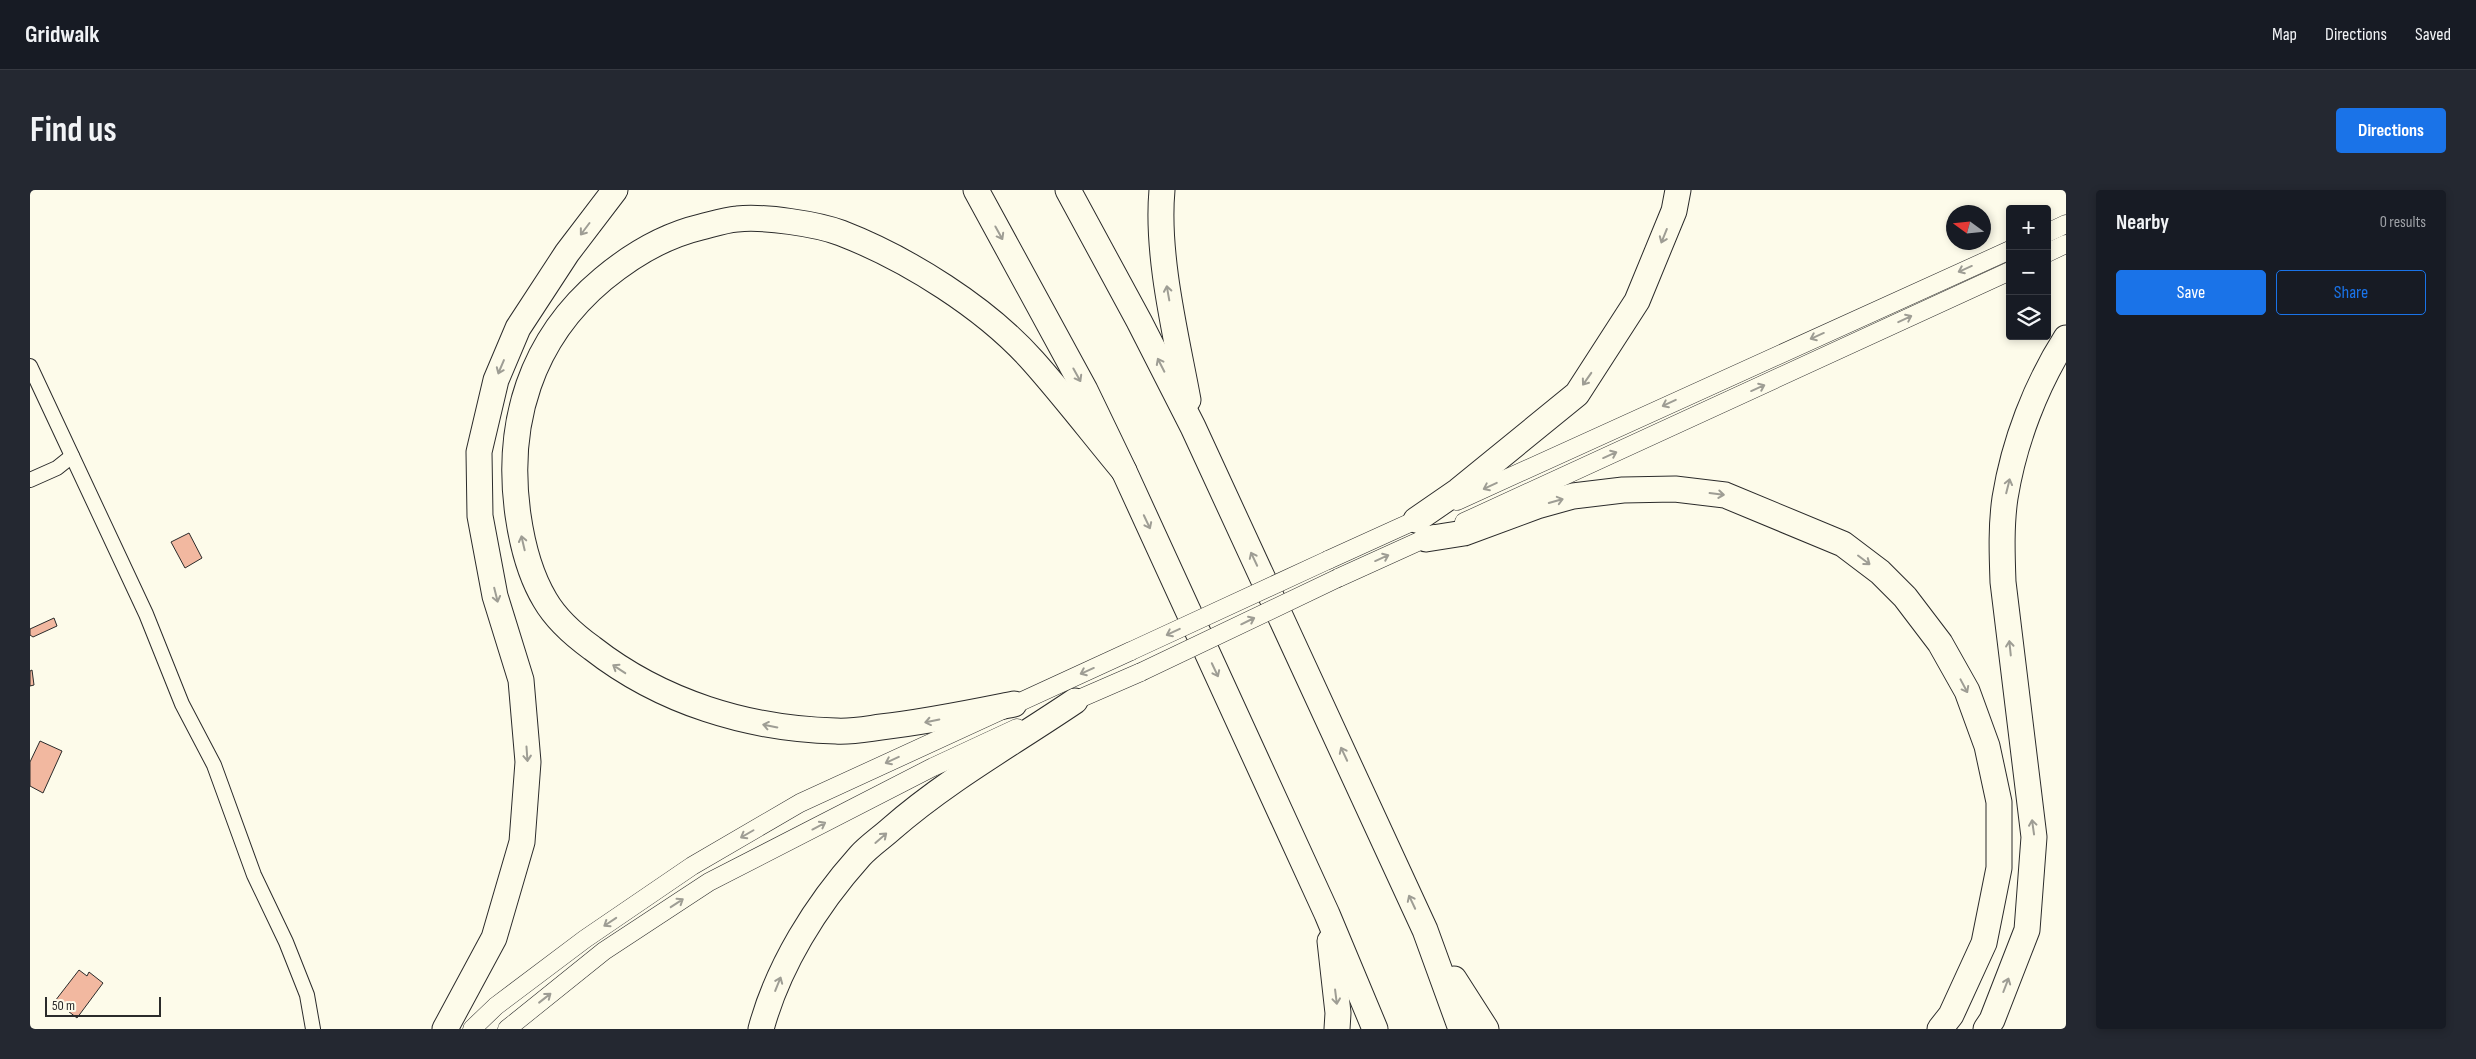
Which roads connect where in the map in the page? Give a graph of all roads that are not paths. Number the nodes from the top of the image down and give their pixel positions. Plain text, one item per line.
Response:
1 (615, 190) edge
2 (976, 190) edge
3 (1068, 190) edge
4 (1162, 190) edge
5 (1678, 190) edge
6 (2066, 224) edge
7 (2051, 231) edge
8 (2066, 244) edge
9 (2051, 251) edge
10 (2006, 252) edge
11 (2006, 273) edge
12 (2066, 338) edge
13 (30, 366) edge
14 (1193, 427) junction
15 (72, 456) junction
16 (1124, 471) junction
17 (30, 480) edge
18 (1421, 529) junction
19 (1074, 701) junction
20 (1014, 704) junction
21 (1327, 914) junction
22 (1425, 930) junction
23 (313, 1029) edge
24 (445, 1029) edge
25 (472, 1029) edge
26 (507, 1029) edge
27 (761, 1029) edge
28 (1337, 1029) edge
29 (1375, 1029) edge
30 (1461, 1029) edge
31 (1486, 1029) edge
32 (1940, 1029) edge
33 (1986, 1029) edge

1 -> 24 highway
2 -> 16 highway
14 -> 3 highway
14 -> 4 highway
5 -> 18 highway
6 - 7 street
8 - 9 street
10 -> 18 street
18 -> 11 street
33 -> 12 highway
13 - 15 street
22 -> 14 highway
15 - 17 street
15 - 23 street
20 -> 16 highway
16 -> 21 highway
19 -> 18 street, bridge
18 -> 20 street, bridge
18 -> 32 highway
26 -> 19 street
27 -> 19 highway
20 -> 25 street
21 -> 28 highway
21 - 29 highway
22 - 30 highway
22 - 31 highway

